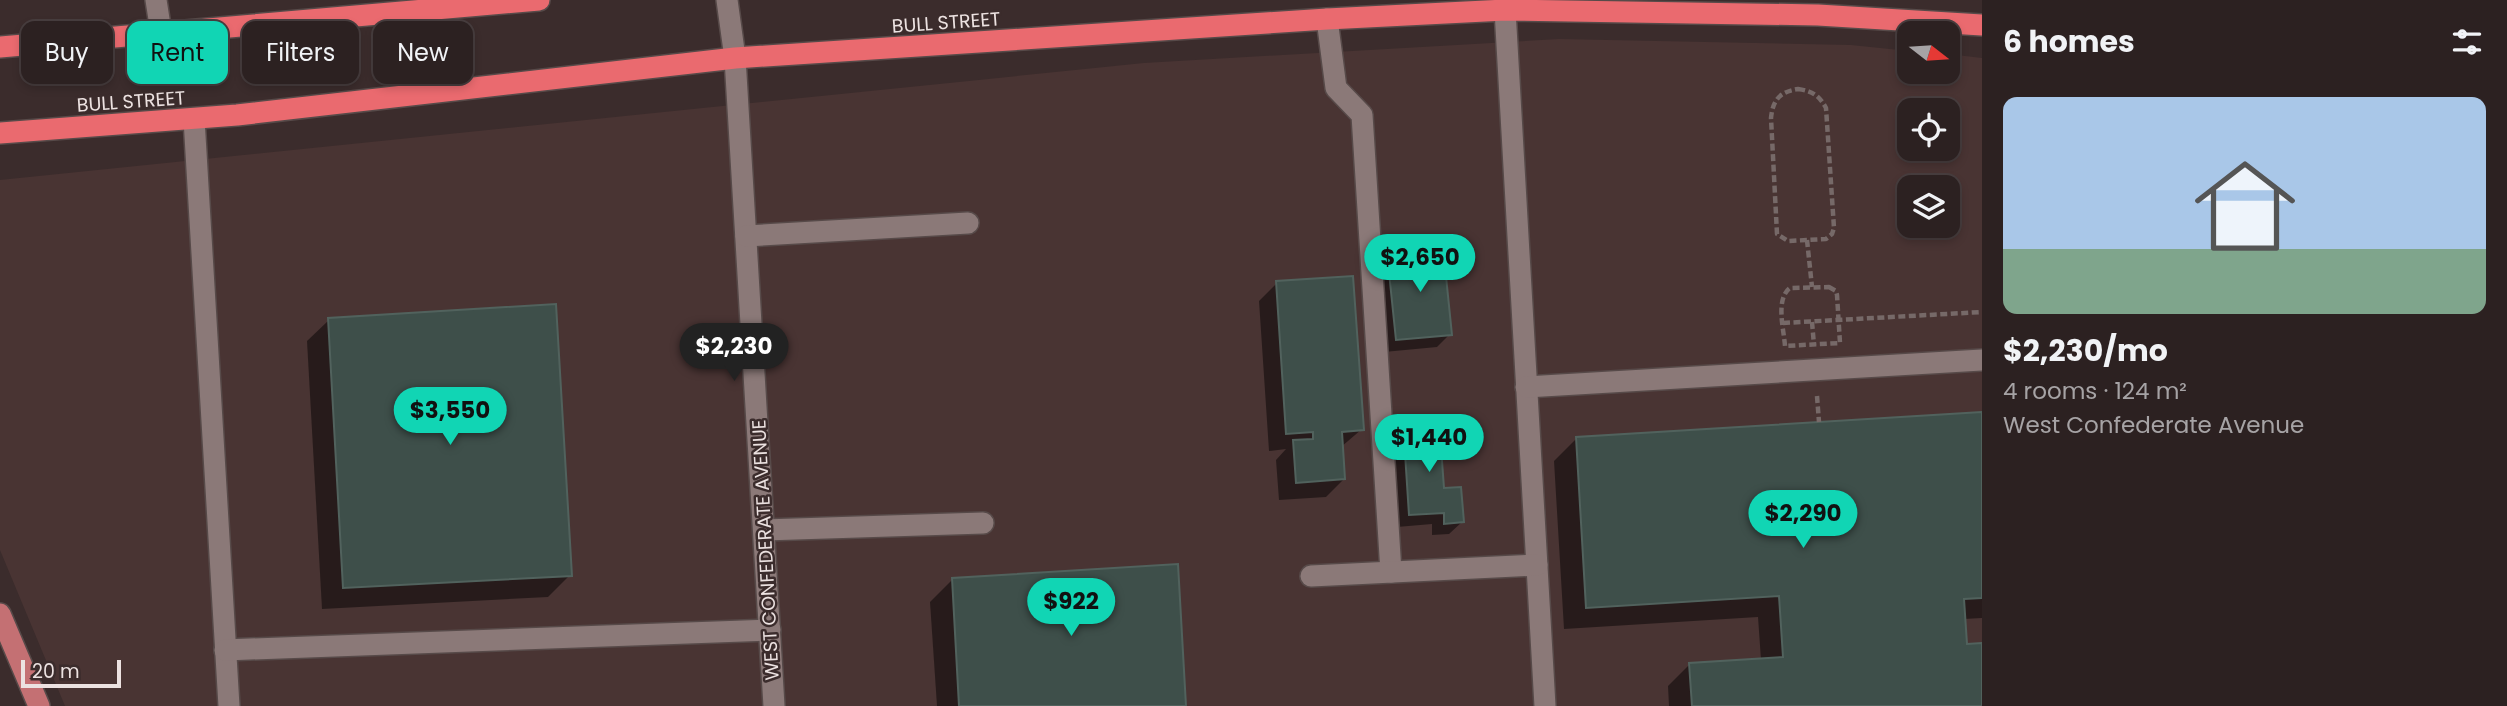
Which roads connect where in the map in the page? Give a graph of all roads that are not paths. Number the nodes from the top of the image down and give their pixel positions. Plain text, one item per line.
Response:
1 (156, 0) edge
2 (539, 0) edge
3 (727, 0) edge
4 (1504, 10) junction
5 (1327, 19) junction
6 (159, 21) edge
7 (1982, 25) edge
8 (228, 26) edge
9 (127, 35) edge
10 (0, 47) edge
11 (735, 58) junction
12 (194, 119) junction
13 (0, 133) edge
14 (968, 223) dead end
15 (746, 236) junction
16 (1982, 360) edge
17 (1526, 387) junction
18 (983, 523) dead end
19 (764, 530) junction
20 (1536, 565) junction
21 (1391, 572) junction
22 (1311, 576) dead end
23 (0, 614) edge
24 (769, 630) junction
25 (225, 650) junction
26 (39, 706) edge
27 (229, 706) edge
28 (774, 706) edge
29 (1545, 706) edge

1 - 6 street
2 - 8 highway
3 - 11 street, WEST CONFEDERATE AVENUE
4 - 5 highway, BULL STREET
4 - 7 highway, BULL STREET
4 - 17 street
5 - 11 highway, BULL STREET
5 - 21 street
9 - 10 highway
11 - 12 highway, BULL STREET
11 - 15 street, WEST CONFEDERATE AVENUE
12 - 13 highway, BULL STREET
12 - 25 street
14 - 15 street
15 - 19 street, WEST CONFEDERATE AVENUE
16 - 17 street
17 - 20 street
18 - 19 street
19 - 24 street, WEST CONFEDERATE AVENUE
20 - 21 street
20 - 29 street
21 - 22 street
23 - 26 main road
24 - 25 street
24 - 28 street, WEST CONFEDERATE AVENUE
25 - 27 street

